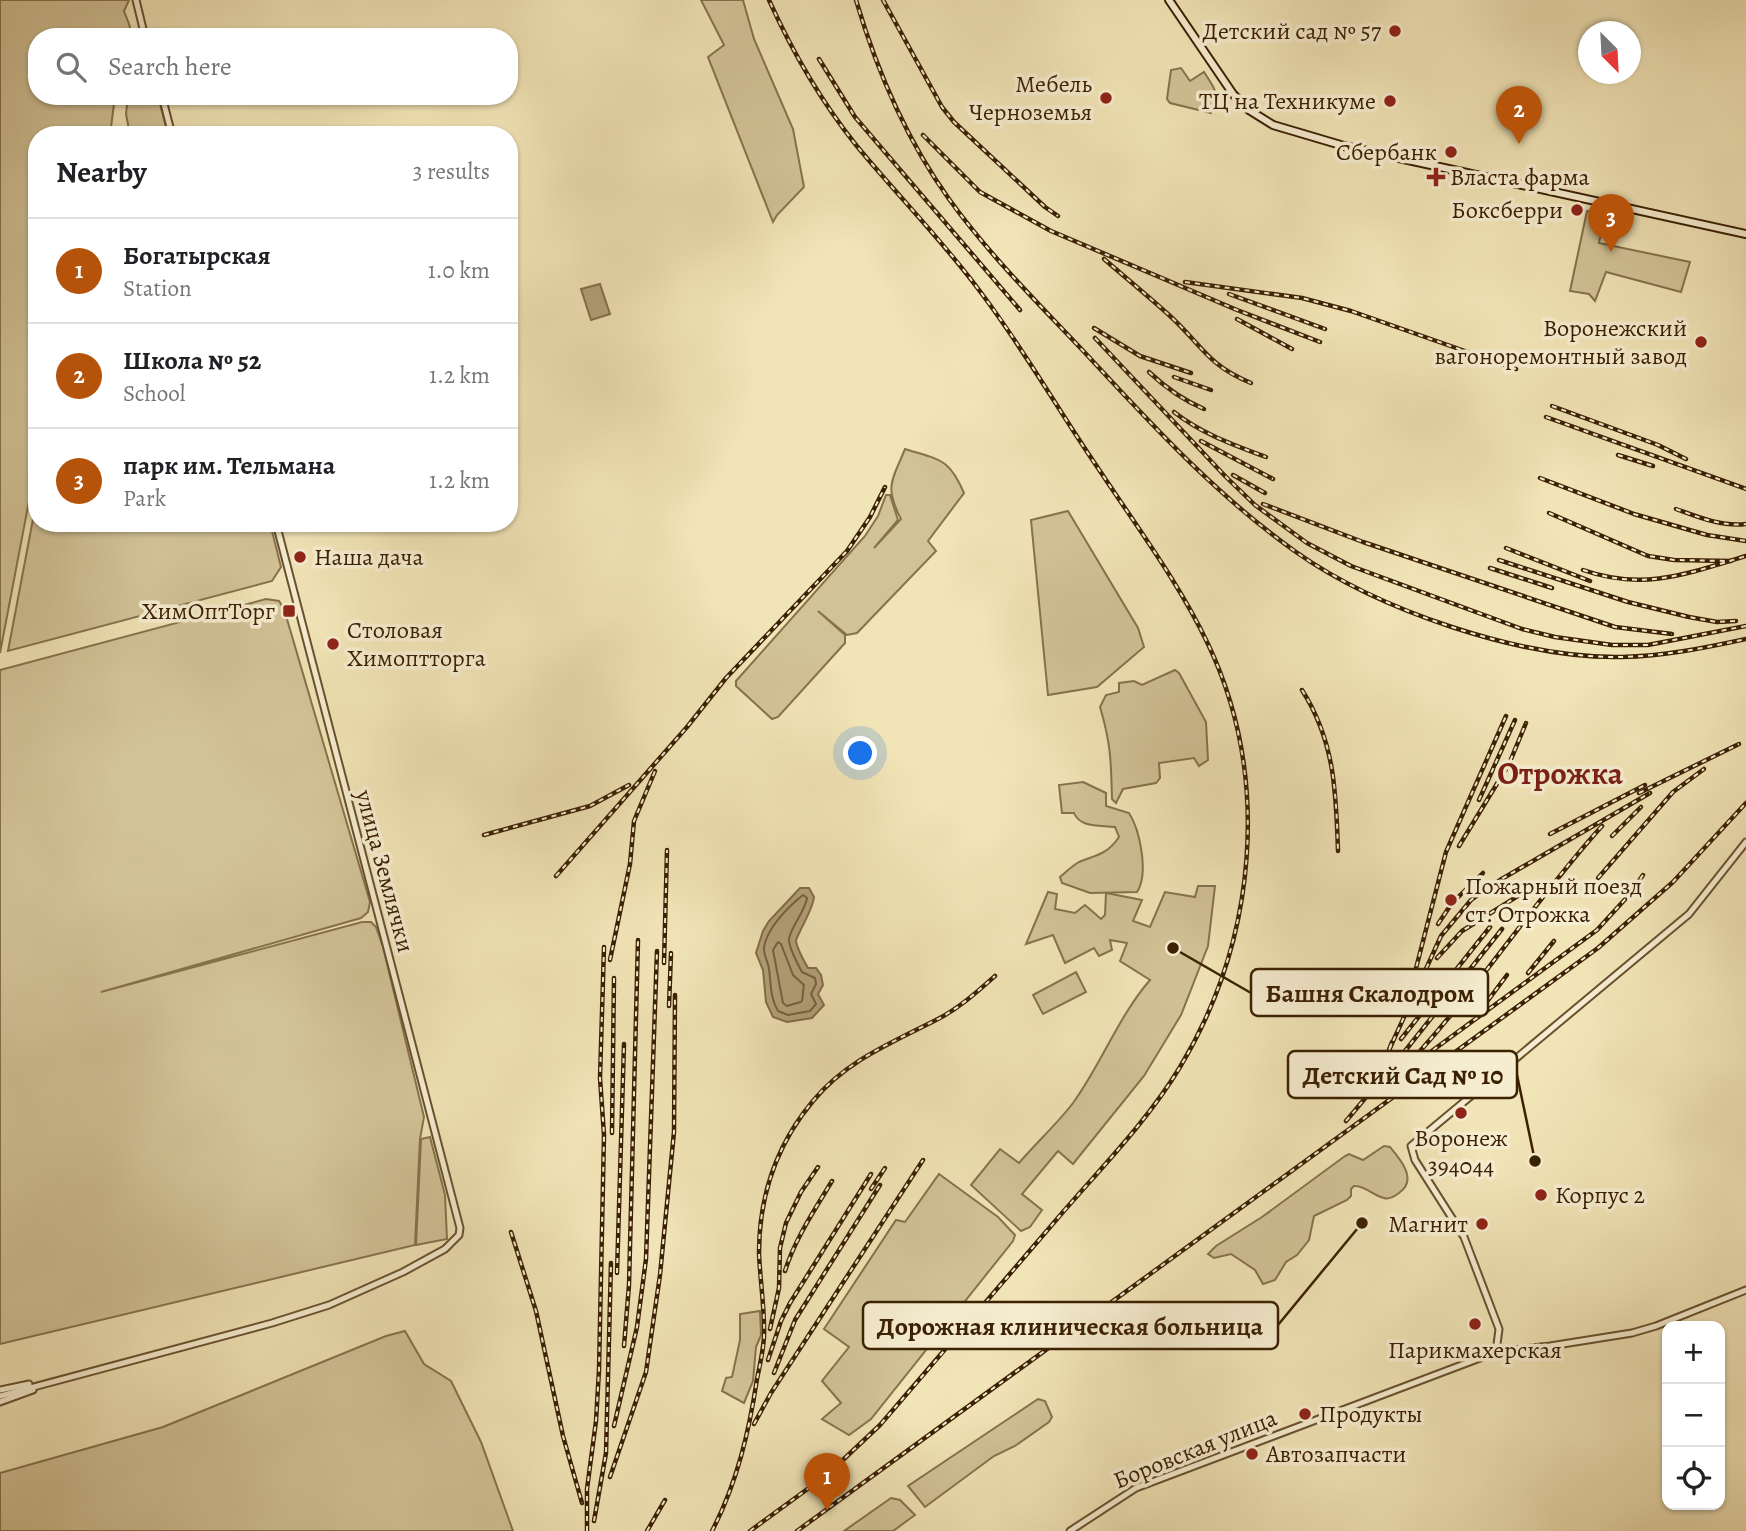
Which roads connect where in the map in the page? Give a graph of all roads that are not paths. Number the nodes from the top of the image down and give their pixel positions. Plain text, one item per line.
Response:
1 (136, 0) edge
2 (1169, 0) edge
3 (143, 28) edge
4 (164, 105) edge
5 (170, 126) edge
6 (1746, 234) edge
7 (277, 532) edge
8 (1746, 842) edge
9 (1746, 1290) edge
10 (1496, 1352) junction
11 (73, 1376) junction
12 (0, 1390) edge
13 (0, 1395) edge
14 (0, 1402) edge
15 (1070, 1531) edge

1 - 3 street
2 - 6 main road
4 - 5 street
7 - 11 street, улица Землячки
8 - 10 street
9 - 10 street, Боровская улица
10 - 15 street, Боровская улица
11 - 12 street
11 - 13 street
11 - 14 street

